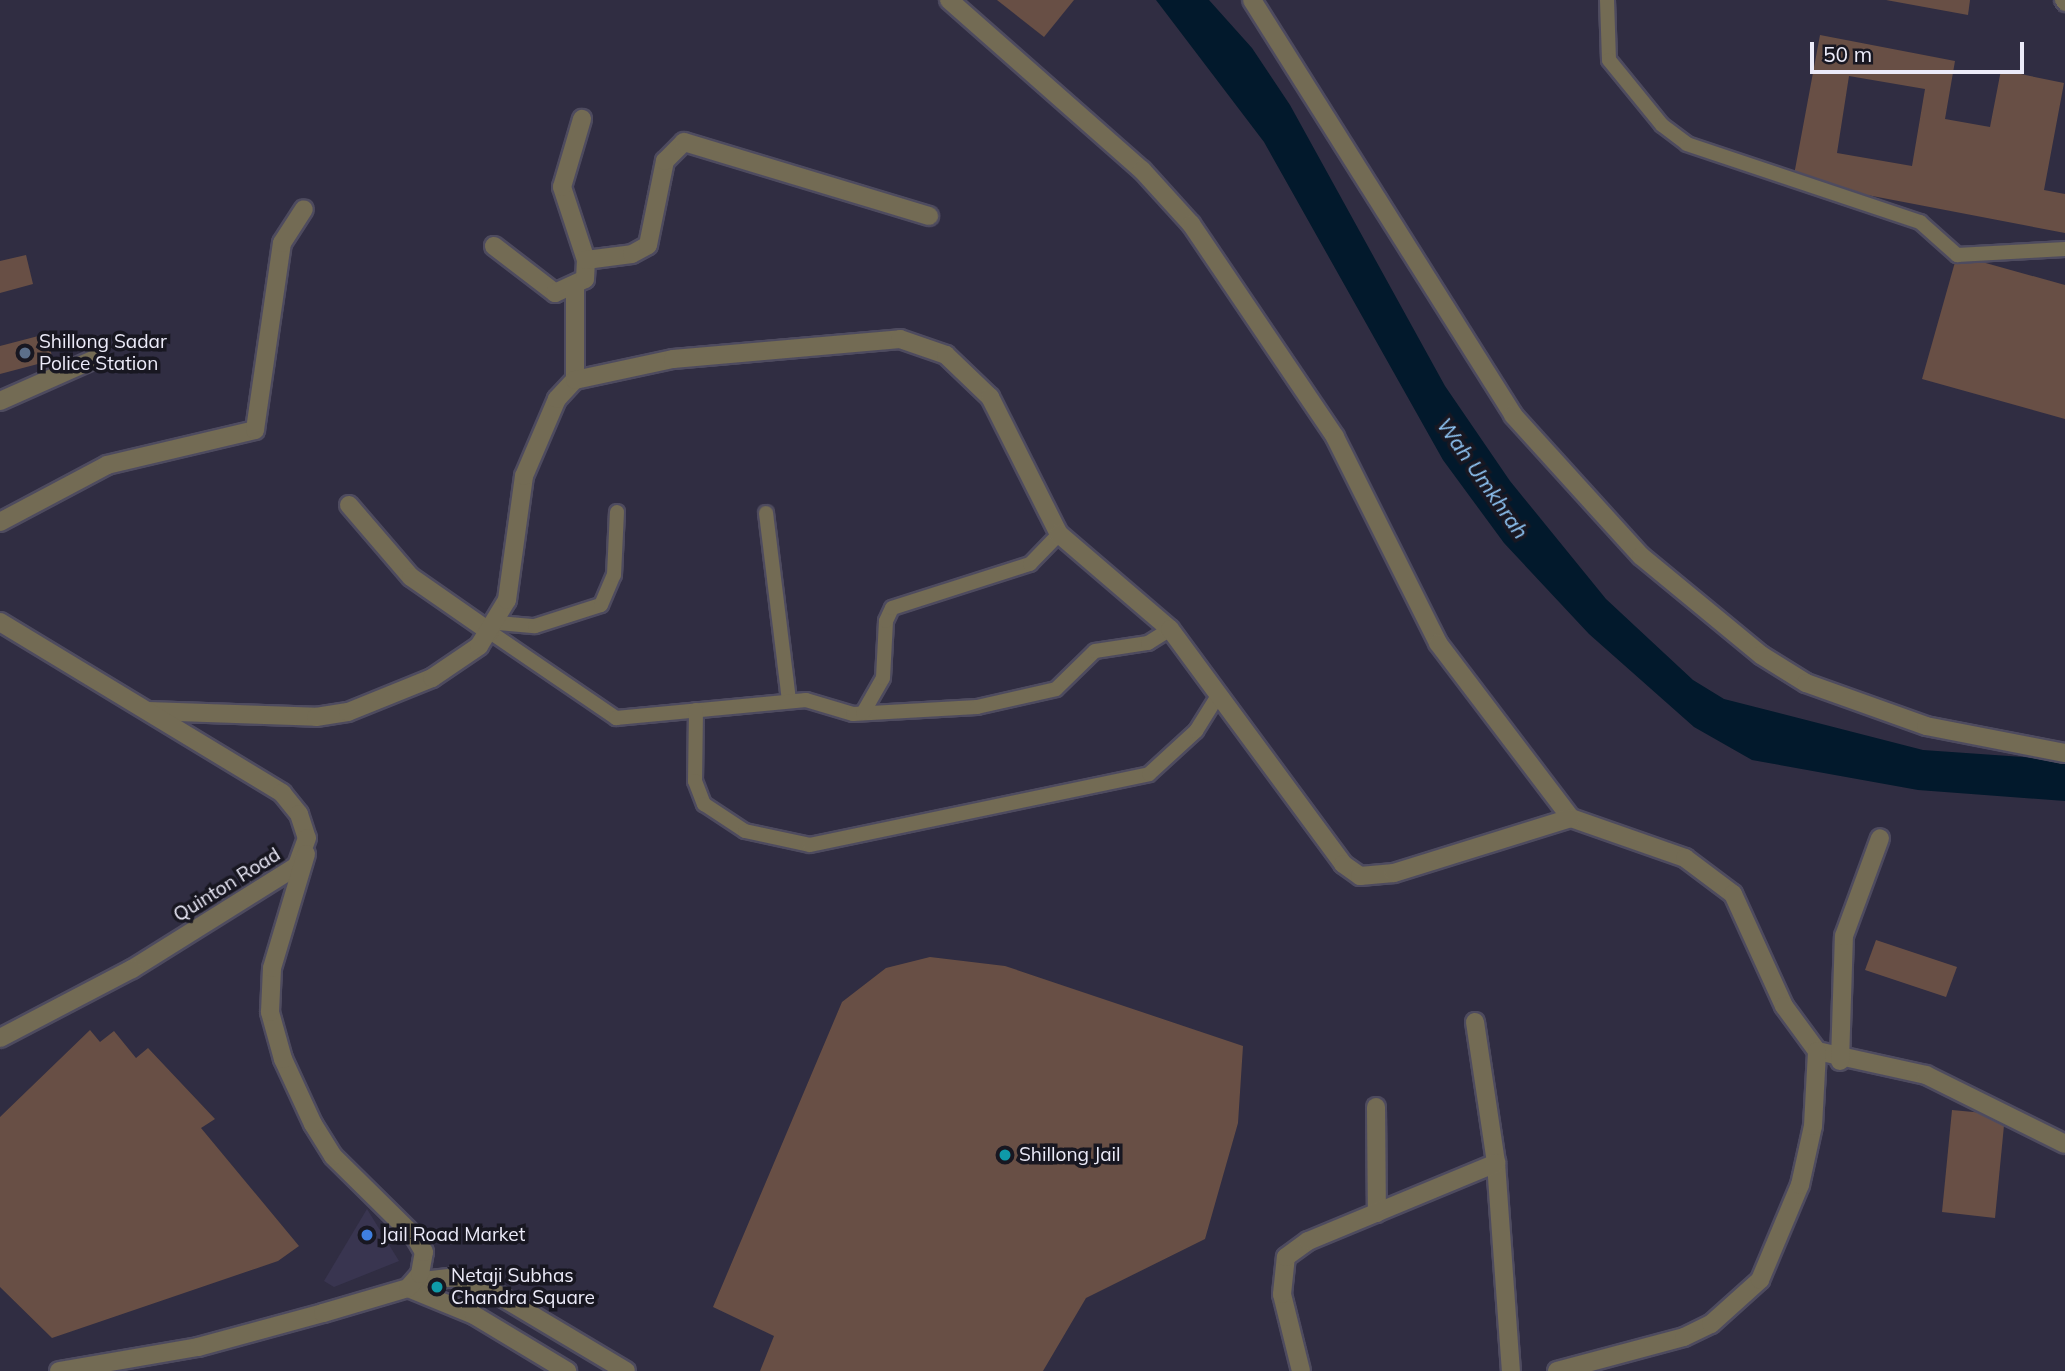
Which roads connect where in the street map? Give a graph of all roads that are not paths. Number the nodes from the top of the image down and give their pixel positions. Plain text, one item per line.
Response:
1 (949, 0) edge
2 (1252, 0) edge
3 (1607, 0) edge
4 (582, 119) dead end
5 (304, 209) dead end
6 (929, 216) dead end
7 (494, 246) dead end
8 (2065, 249) edge
9 (586, 260) junction
10 (575, 286) junction
11 (95, 359) dead end
12 (575, 380) junction
13 (0, 401) edge
14 (349, 505) dead end
15 (617, 512) dead end
16 (766, 513) dead end
17 (0, 522) edge
18 (1059, 534) junction
19 (0, 622) edge
20 (494, 628) junction
21 (1170, 629) junction
22 (1219, 694) junction
23 (789, 700) junction
24 (696, 710) junction
25 (148, 712) junction
26 (863, 713) junction
27 (2065, 753) edge
28 (1571, 818) junction
29 (1880, 838) dead end
30 (306, 854) junction
31 (1475, 1021) dead end
32 (0, 1038) edge
33 (1817, 1051) junction
34 (1840, 1061) junction
35 (1376, 1107) dead end
36 (2065, 1144) edge
37 (1496, 1163) junction
38 (1377, 1213) junction
39 (412, 1285) junction
40 (59, 1371) edge
41 (567, 1371) edge
42 (626, 1371) edge
43 (1301, 1371) edge
44 (1511, 1371) edge
45 (1557, 1371) edge

1 - 28 street
2 - 27 street
3 - 8 lane
4 - 9 street
5 - 17 street
6 - 9 street
7 - 10 street
9 - 10 street
10 - 12 street
11 - 13 street
12 - 18 street
12 - 20 street
14 - 20 street
15 - 20 lane
16 - 23 lane
18 - 21 street
18 - 26 lane
19 - 25 street, Quinton Road
20 - 24 lane
20 - 25 street
21 - 22 street
21 - 26 lane
22 - 24 lane
22 - 28 street
23 - 24 lane
23 - 26 lane
25 - 30 street, Quinton Road
28 - 33 street
29 - 34 street
30 - 32 street, Quinton Road
30 - 39 street
31 - 37 street
33 - 34 street
33 - 45 street
34 - 36 street
35 - 38 street
37 - 38 street
37 - 44 street
38 - 43 street
39 - 40 street
39 - 41 street
39 - 42 street

